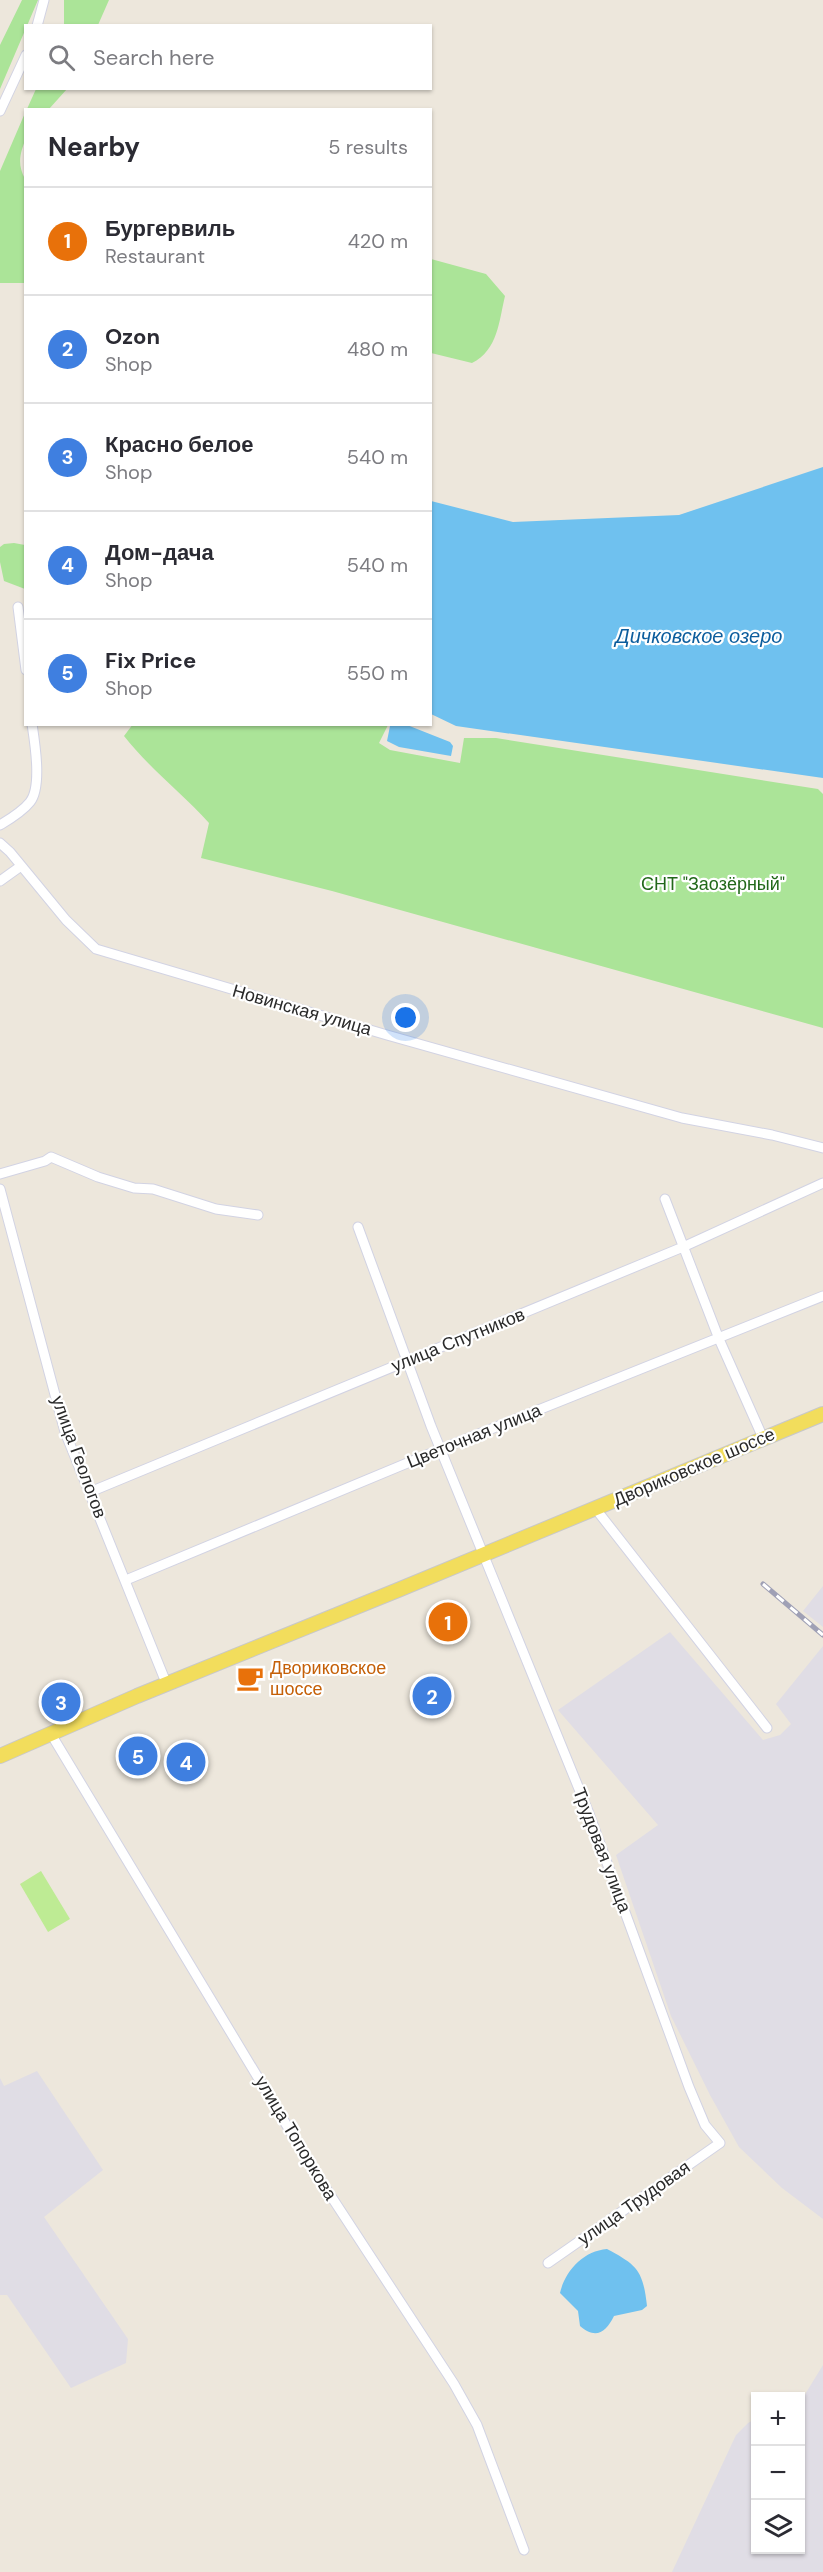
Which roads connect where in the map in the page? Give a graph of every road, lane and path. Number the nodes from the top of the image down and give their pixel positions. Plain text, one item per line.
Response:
1 (44, 0) edge
2 (38, 24) edge
3 (24, 59) edge
4 (0, 111) edge
5 (18, 607) dead end
6 (24, 654) edge
7 (32, 726) edge
8 (0, 825) edge
9 (0, 843) edge
10 (21, 866) junction
11 (0, 881) edge
12 (823, 1148) edge
13 (0, 1173) edge
14 (823, 1183) edge
15 (0, 1189) edge
16 (665, 1199) dead end
17 (258, 1215) dead end
18 (358, 1227) dead end
19 (683, 1247) junction
20 (823, 1296) edge
21 (719, 1339) junction
22 (407, 1361) junction
23 (823, 1414) edge
24 (763, 1438) junction
25 (441, 1449) junction
26 (90, 1492) junction
27 (595, 1508) junction
28 (483, 1554) junction
29 (126, 1580) junction
30 (167, 1684) junction
31 (767, 1728) dead end
32 (51, 1734) junction
33 (0, 1756) edge
34 (720, 2143) joint
35 (548, 2263) dead end
36 (524, 2550) dead end

1 - 2 street
3 - 4 street
5 - 6 street
7 - 8 street
9 - 10 street, Новинская улица
10 - 11 street
10 - 12 street, Новинская улица
13 - 17 street
14 - 19 street, улица Спутников
15 - 26 street, улица Геологов
16 - 19 street
18 - 22 street, Трудовая улица
19 - 21 street
19 - 22 street, улица Спутников
20 - 21 street, Цветочная улица
21 - 24 street
21 - 25 street, Цветочная улица
22 - 25 street, Трудовая улица
22 - 26 street, улица Спутников
23 - 24 main road, Двориковское шоссе
24 - 27 main road, Двориковское шоссе
25 - 28 street, Трудовая улица
25 - 29 street, Цветочная улица
26 - 29 street, улица Геологов
27 - 28 main road, Двориковское шоссе
27 - 31 street
28 - 30 main road, Двориковское шоссе
28 - 34 street, Трудовая улица
29 - 30 street, улица Геологов
30 - 32 main road, Двориковское шоссе
32 - 33 main road, Двориковское шоссе
32 - 36 street, улица Топоркова
34 - 35 street, улица Трудовая

